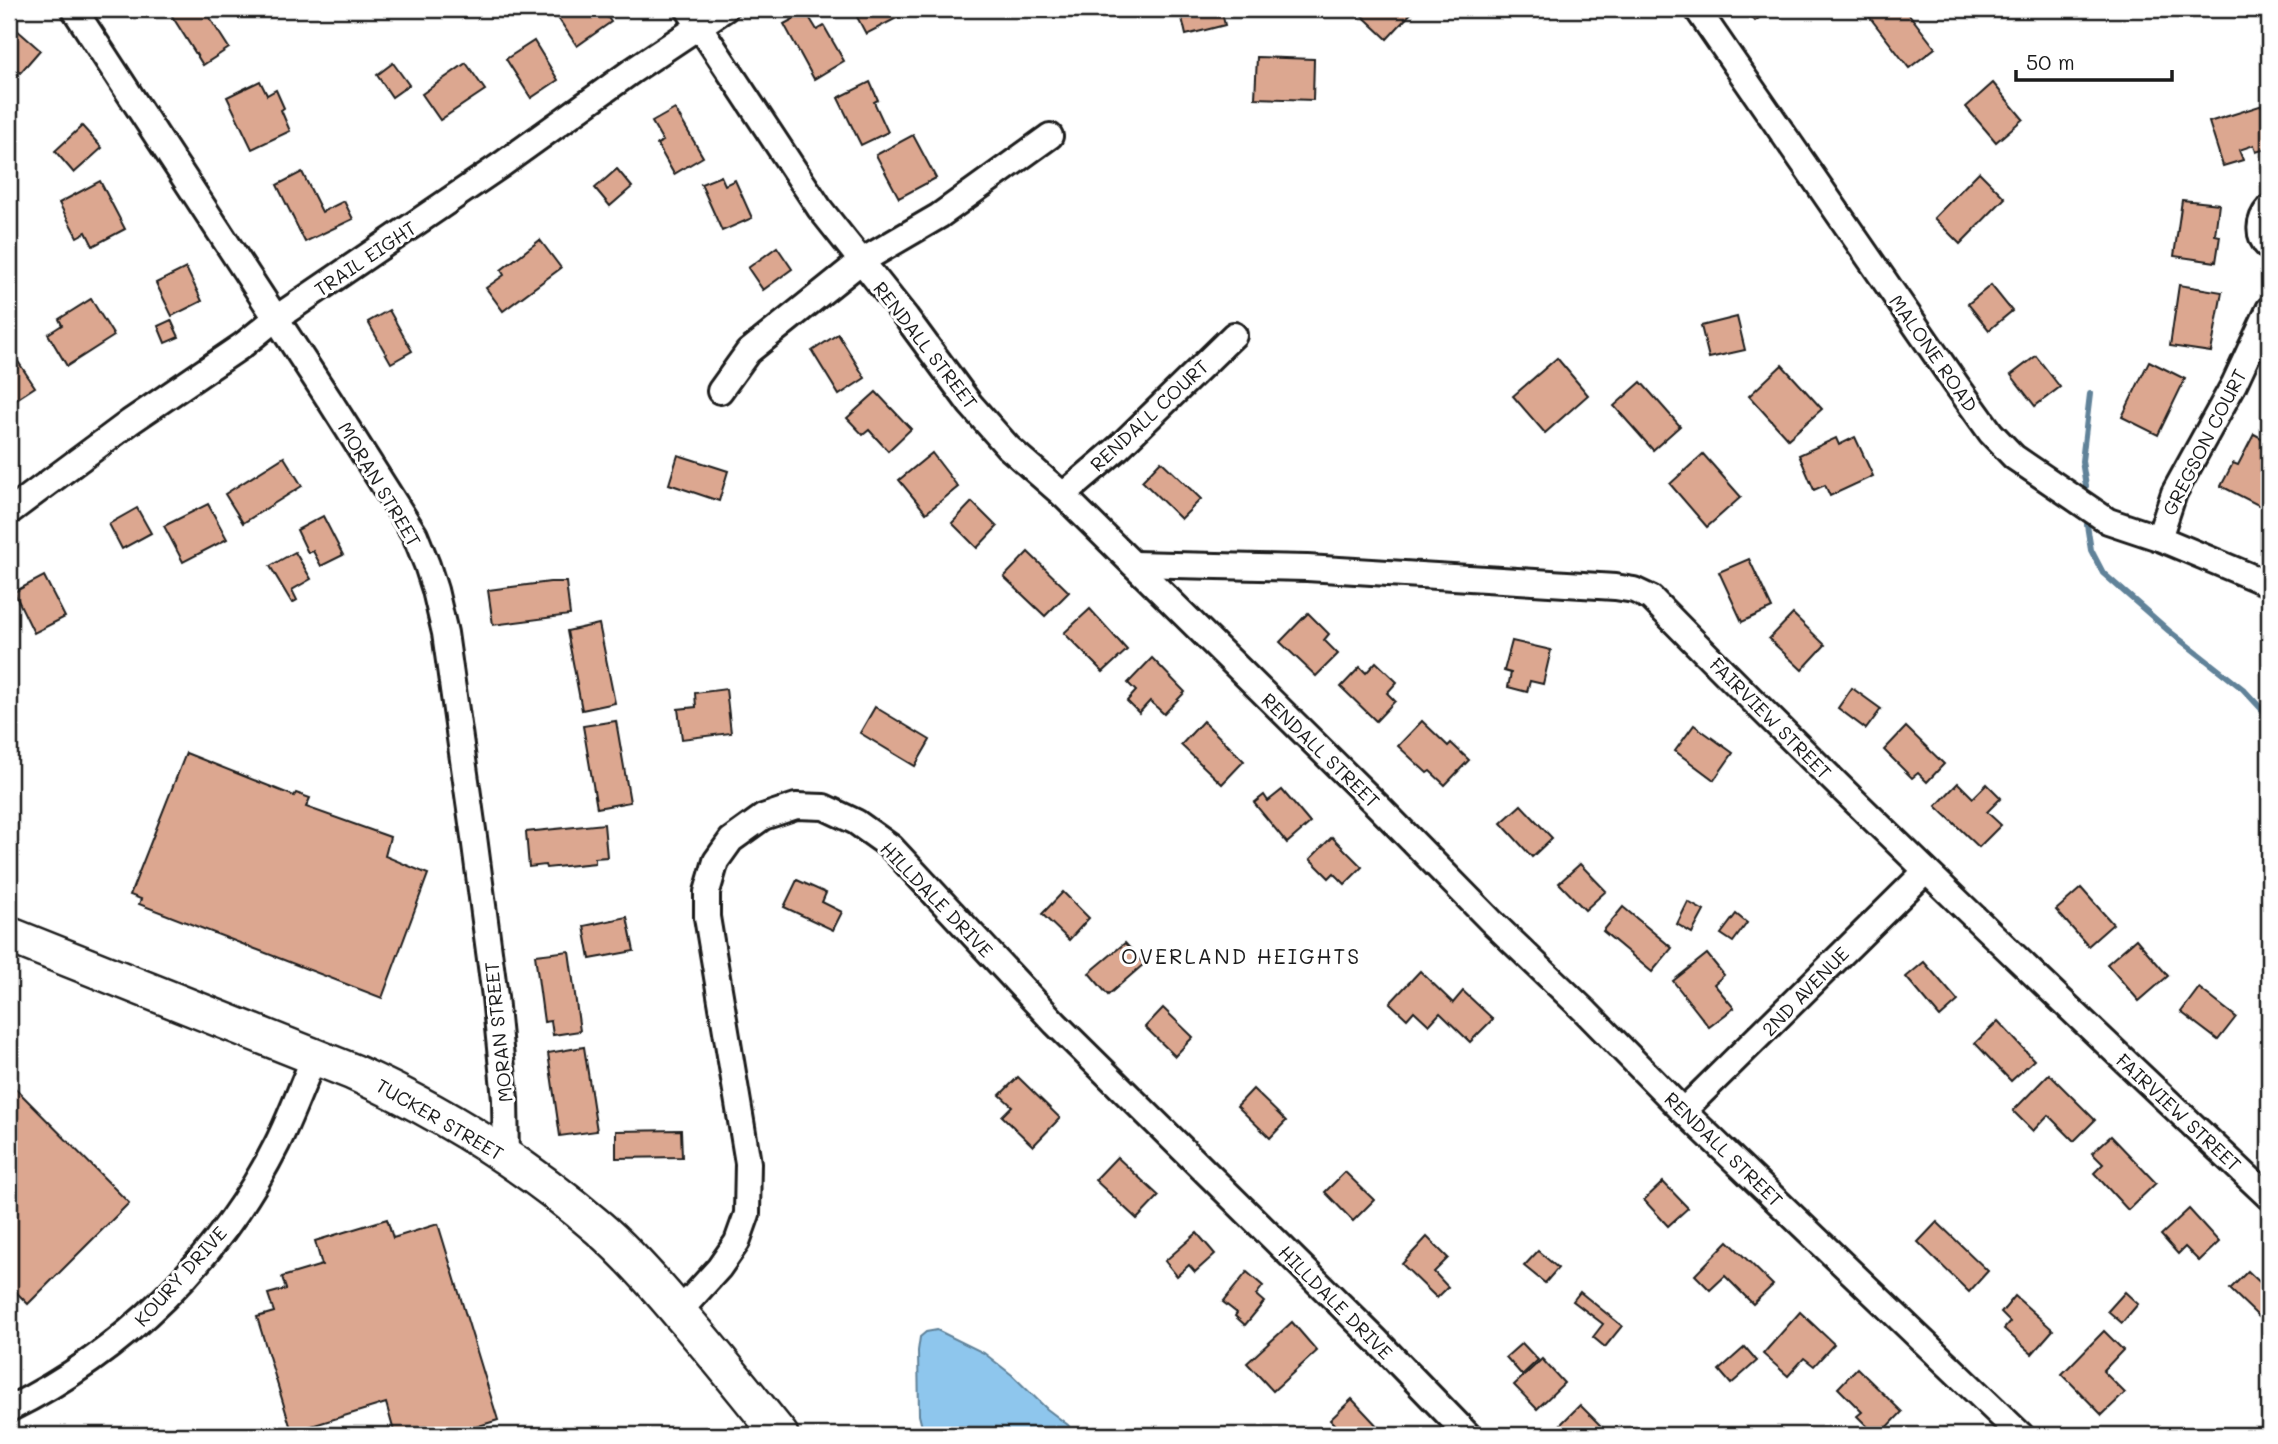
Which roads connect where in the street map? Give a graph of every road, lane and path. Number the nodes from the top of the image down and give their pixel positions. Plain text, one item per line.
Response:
1 (74, 9) edge
2 (725, 9) edge
3 (1697, 9) edge
4 (694, 18) edge
5 (1050, 136) dead end
6 (2269, 208) edge
7 (2269, 248) edge
8 (860, 262) junction
9 (2269, 309) edge
10 (275, 319) junction
11 (1234, 335) dead end
12 (720, 391) dead end
13 (1063, 495) junction
14 (9, 512) edge
15 (2159, 538) junction
16 (1133, 564) junction
17 (2269, 584) edge
18 (1926, 870) junction
19 (9, 935) edge
20 (315, 1056) junction
21 (1684, 1111) junction
22 (506, 1156) junction
23 (2269, 1197) edge
24 (679, 1312) junction
25 (9, 1409) edge
26 (779, 1435) edge
27 (1468, 1435) edge
28 (2021, 1435) edge

1 - 10 street, MORAN STREET
2 - 4 street, TRAIL EIGHT
3 - 15 street, MALONE ROAD
4 - 8 street, RENDALL STREET
4 - 10 street, TRAIL EIGHT
5 - 8 street
6 - 7 street
8 - 12 street
8 - 13 street, RENDALL STREET
9 - 15 street, GREGSON COURT
10 - 14 street, TRAIL EIGHT
10 - 22 street, MORAN STREET
11 - 13 street, RENDALL COURT
13 - 16 street, RENDALL STREET
15 - 17 street, MALONE ROAD
16 - 18 street, FAIRVIEW STREET
16 - 21 street, RENDALL STREET
18 - 21 street, 2ND AVENUE
18 - 23 street, FAIRVIEW STREET
19 - 20 street, TUCKER STREET
20 - 22 street, TUCKER STREET
20 - 25 street, KOURY DRIVE
21 - 28 street, RENDALL STREET
22 - 24 street, TUCKER STREET
24 - 26 street, TUCKER STREET
24 - 27 street, HILLDALE DRIVE

